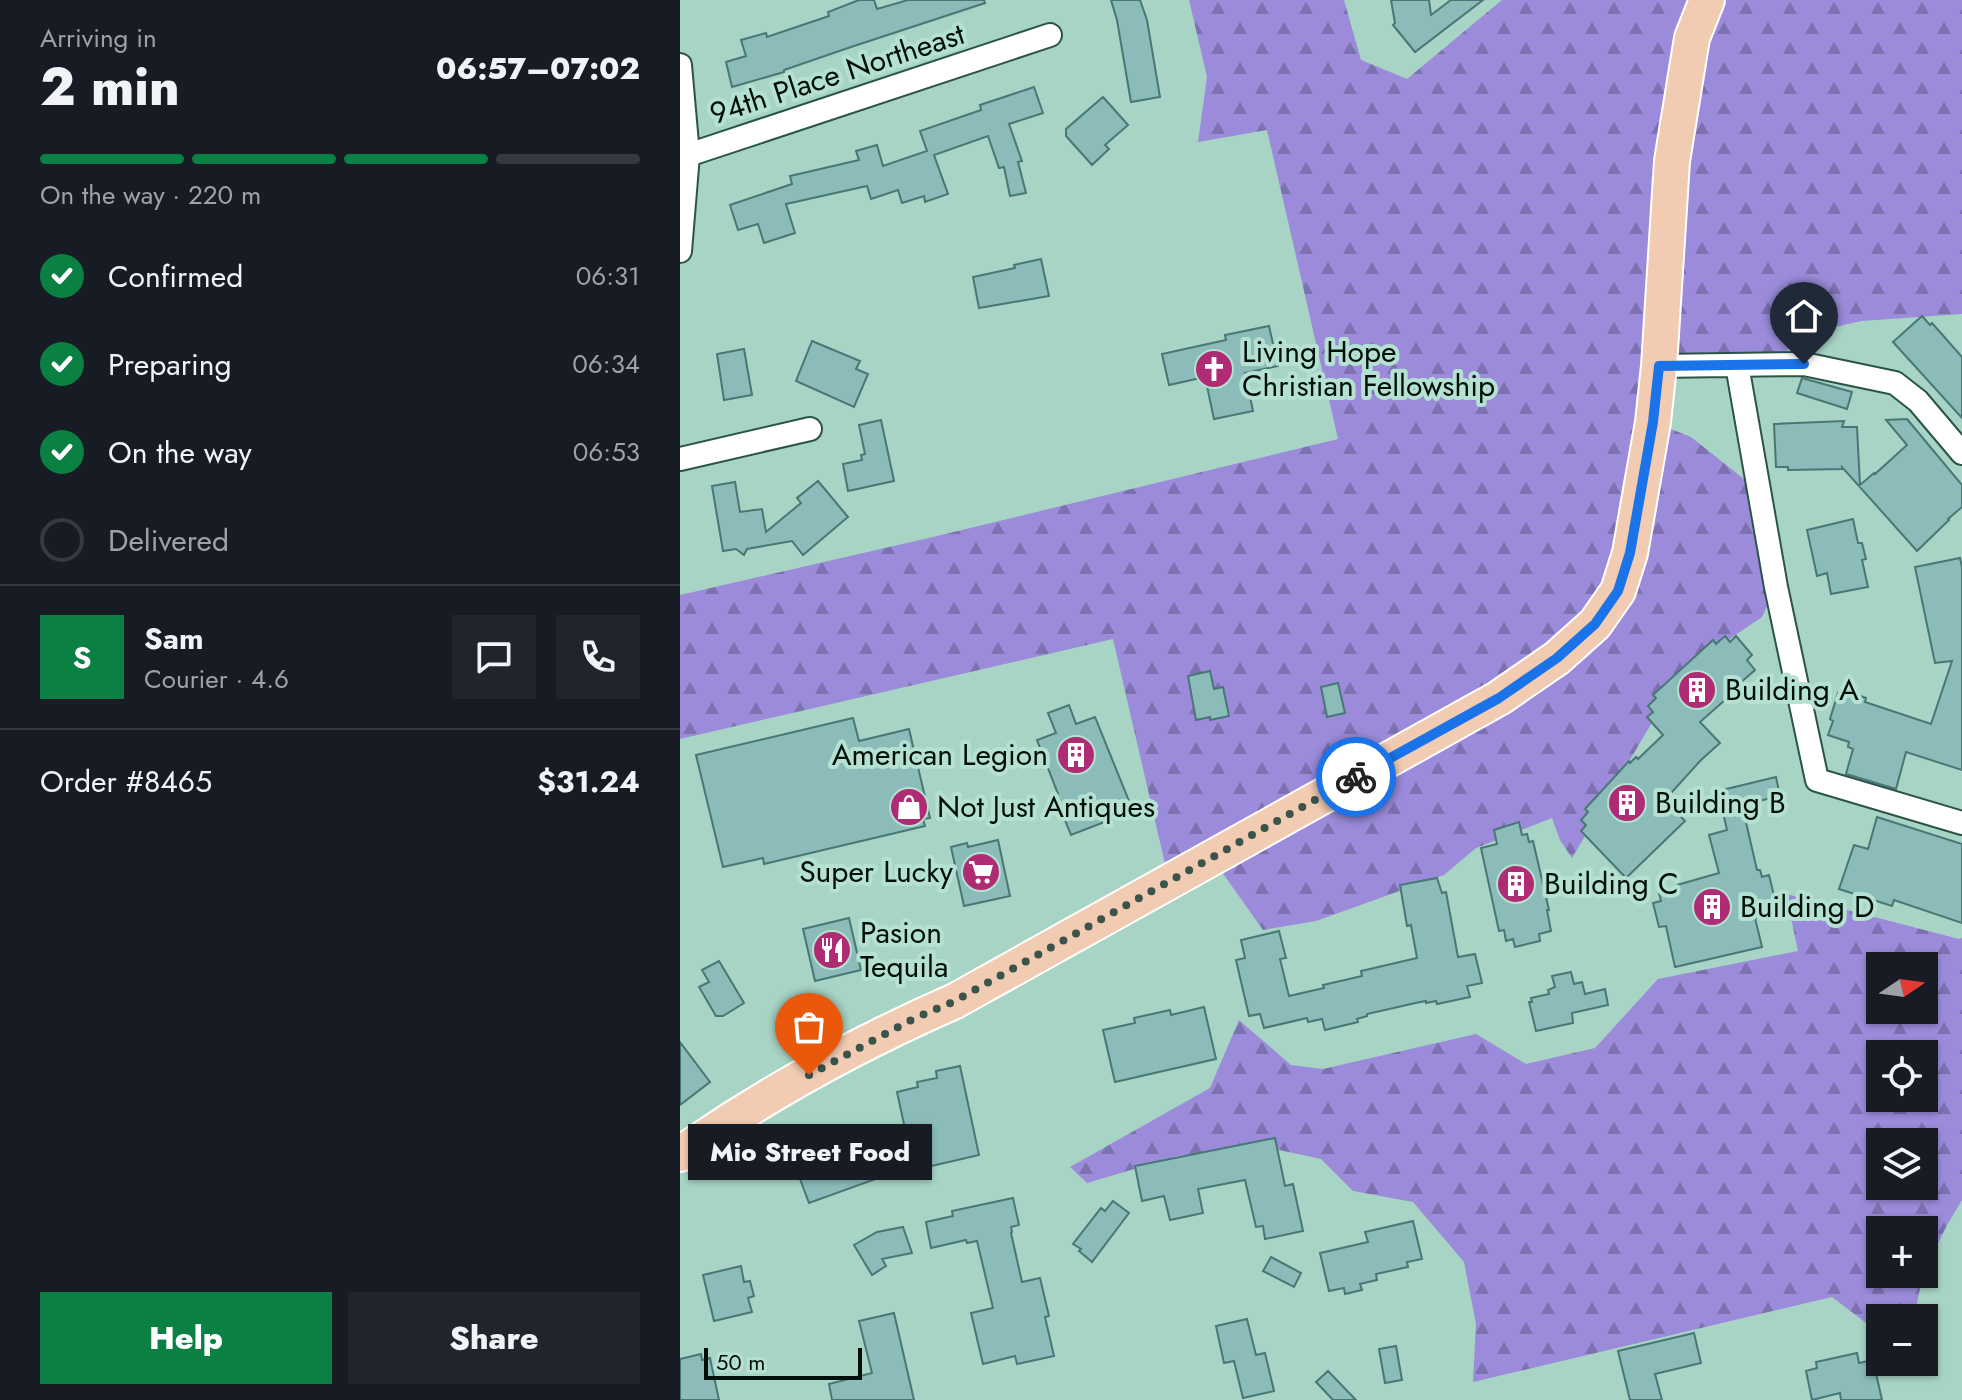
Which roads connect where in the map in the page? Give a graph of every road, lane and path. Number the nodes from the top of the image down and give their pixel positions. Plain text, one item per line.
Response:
1 (1707, 0) edge
2 (1050, 35) dead end
3 (680, 65) edge
4 (688, 155) junction
5 (680, 251) edge
6 (1737, 365) junction
7 (1659, 366) junction
8 (810, 429) dead end
9 (1962, 453) edge
10 (680, 459) edge
11 (1962, 823) edge
12 (680, 1154) edge

1 - 7 main road
2 - 4 street, 94th Place Northeast
3 - 4 street
4 - 5 street
6 - 7 street
6 - 9 street
6 - 11 street
7 - 12 main road
8 - 10 street

